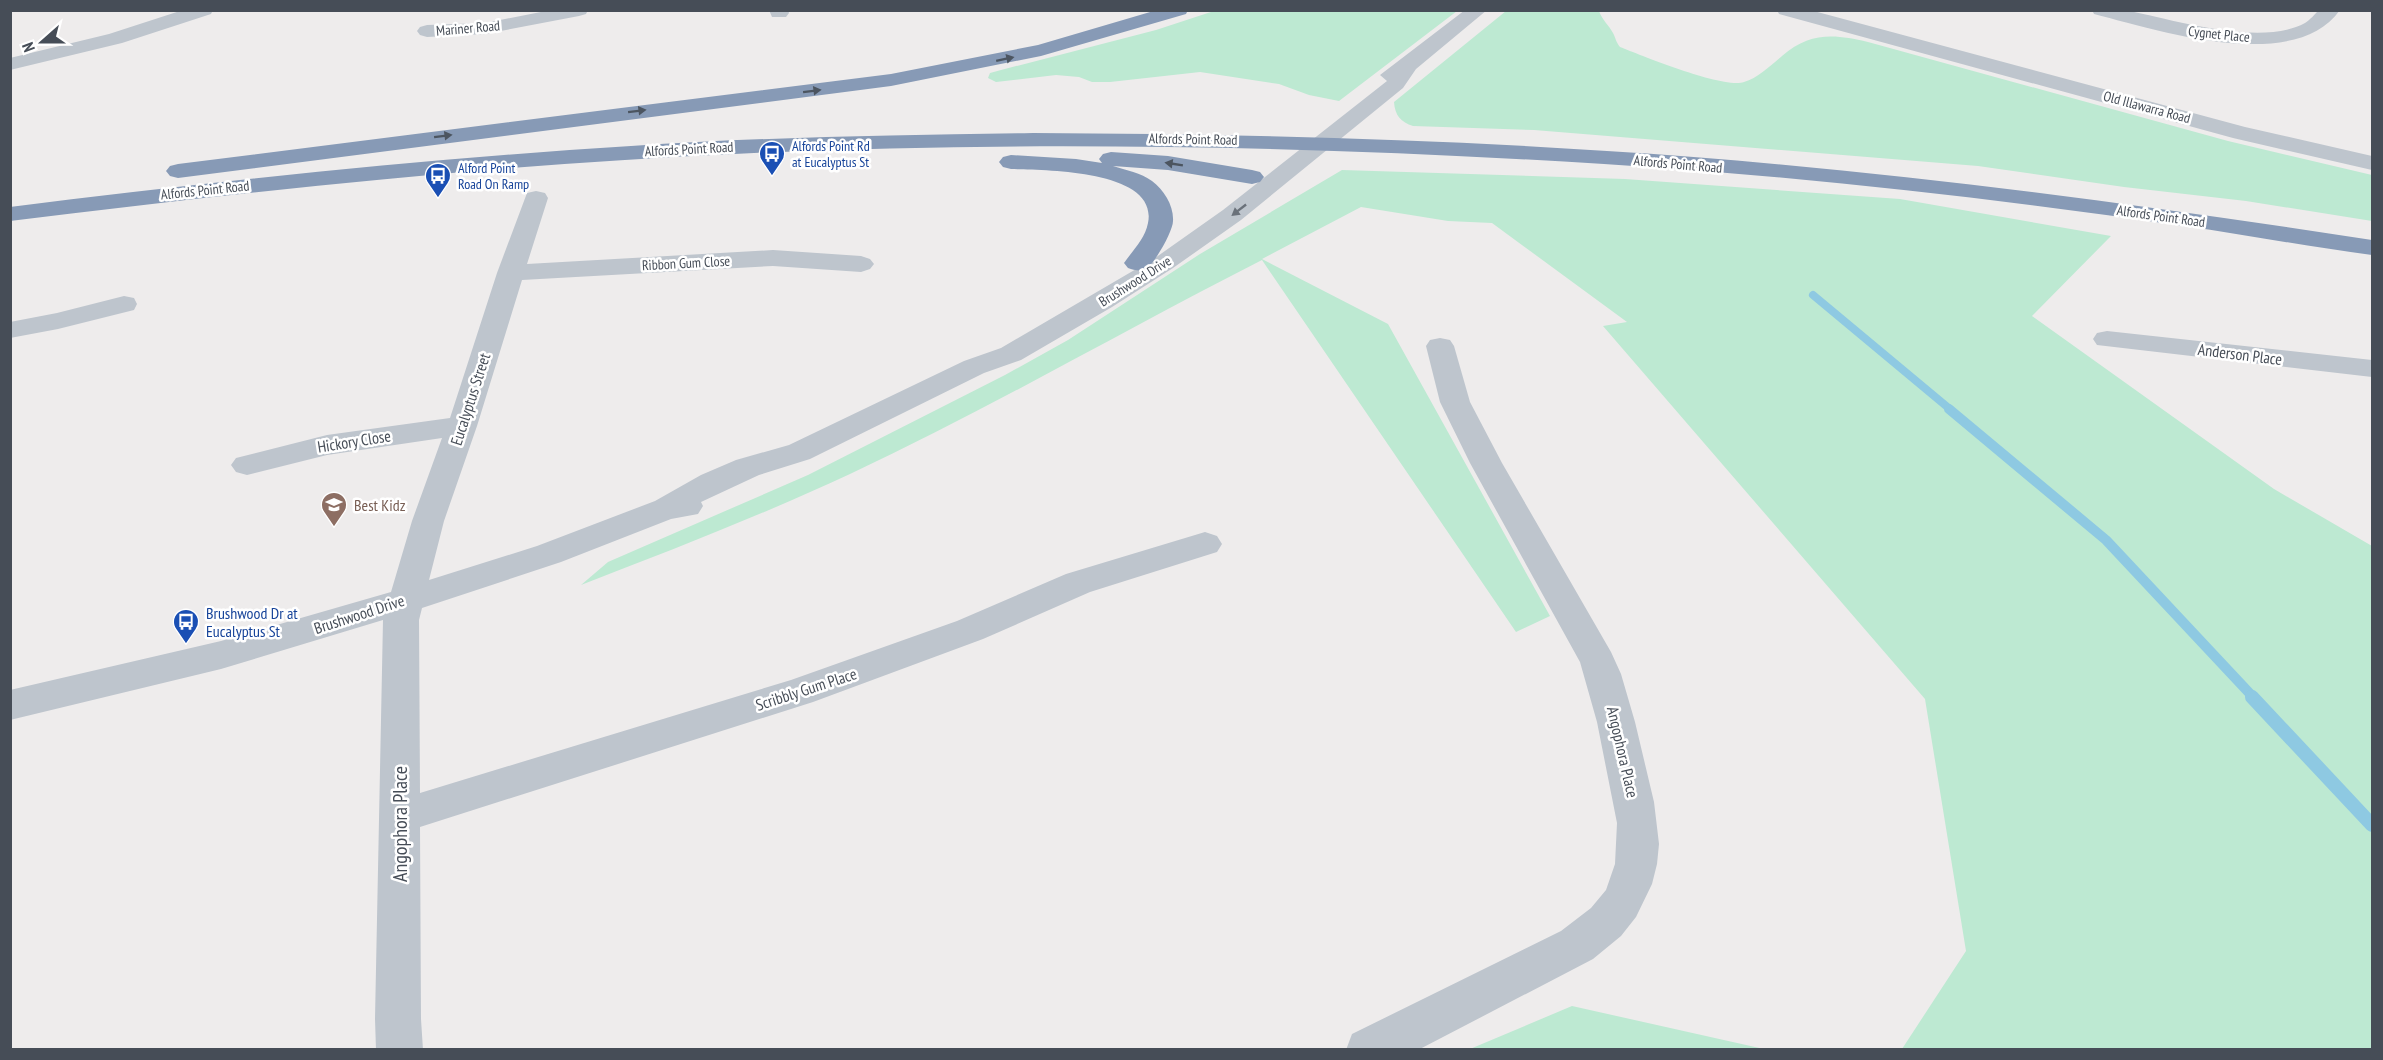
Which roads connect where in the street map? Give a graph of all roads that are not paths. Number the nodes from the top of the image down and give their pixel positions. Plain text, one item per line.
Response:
1 (204, 10) edge
2 (579, 10) edge
3 (1179, 10) edge
4 (1478, 10) edge
5 (1785, 10) edge
6 (1811, 10) edge
7 (2101, 10) edge
8 (2331, 10) edge
9 (428, 31) dead end
10 (1922, 46) junction
11 (10, 64) edge
12 (1408, 65) junction
13 (1011, 162) junction
14 (2373, 163) edge
15 (1274, 171) junction
16 (153, 174) dead end
17 (34, 189) dead end
18 (10, 192) edge
19 (536, 198) dead end
20 (10, 200) edge
21 (10, 214) edge
22 (10, 222) edge
23 (2373, 232) edge
24 (2373, 248) edge
25 (1137, 263) junction
26 (861, 264) dead end
27 (510, 273) junction
28 (124, 304) dead end
29 (10, 330) edge
30 (2107, 339) dead end
31 (1440, 346) dead end
32 (974, 367) junction
33 (2373, 369) edge
34 (462, 426) junction
35 (248, 465) dead end
36 (1205, 544) dead end
37 (405, 599) junction
38 (10, 705) edge
39 (400, 816) junction
40 (400, 1050) edge
41 (1369, 1050) edge

1 - 11 street
2 - 9 street, Mariner Road
16 -> 3 highway
4 - 12 street, Brushwood Drive
5 - 10 street, Old Illawarra Road
6 - 10 street, Old Illawarra Road
7 - 8 street, Cygnet Place
10 - 14 street, Old Illawarra Road
12 - 15 street, Brushwood Drive
12 - 15 street, Brushwood Drive
15 -> 13 highway
13 - 22 highway
13 - 25 highway
15 - 25 street, Brushwood Drive
15 -> 32 street, Brushwood Drive
17 - 18 highway
19 - 27 street, Eucalyptus Street
20 - 23 highway, Alfords Point Road
21 - 24 highway, Alfords Point Road
25 - 32 street, Brushwood Drive
26 - 27 street, Ribbon Gum Close
27 - 34 street, Eucalyptus Street
28 - 29 street
30 - 33 street, Anderson Place
31 - 41 street, Angophora Place
32 - 37 street, Brushwood Drive
34 - 35 street, Hickory Close
34 - 37 street, Eucalyptus Street
36 - 39 street, Scribbly Gum Place
37 - 38 street, Brushwood Drive
37 - 39 street, Angophora Place
39 - 40 street, Angophora Place

